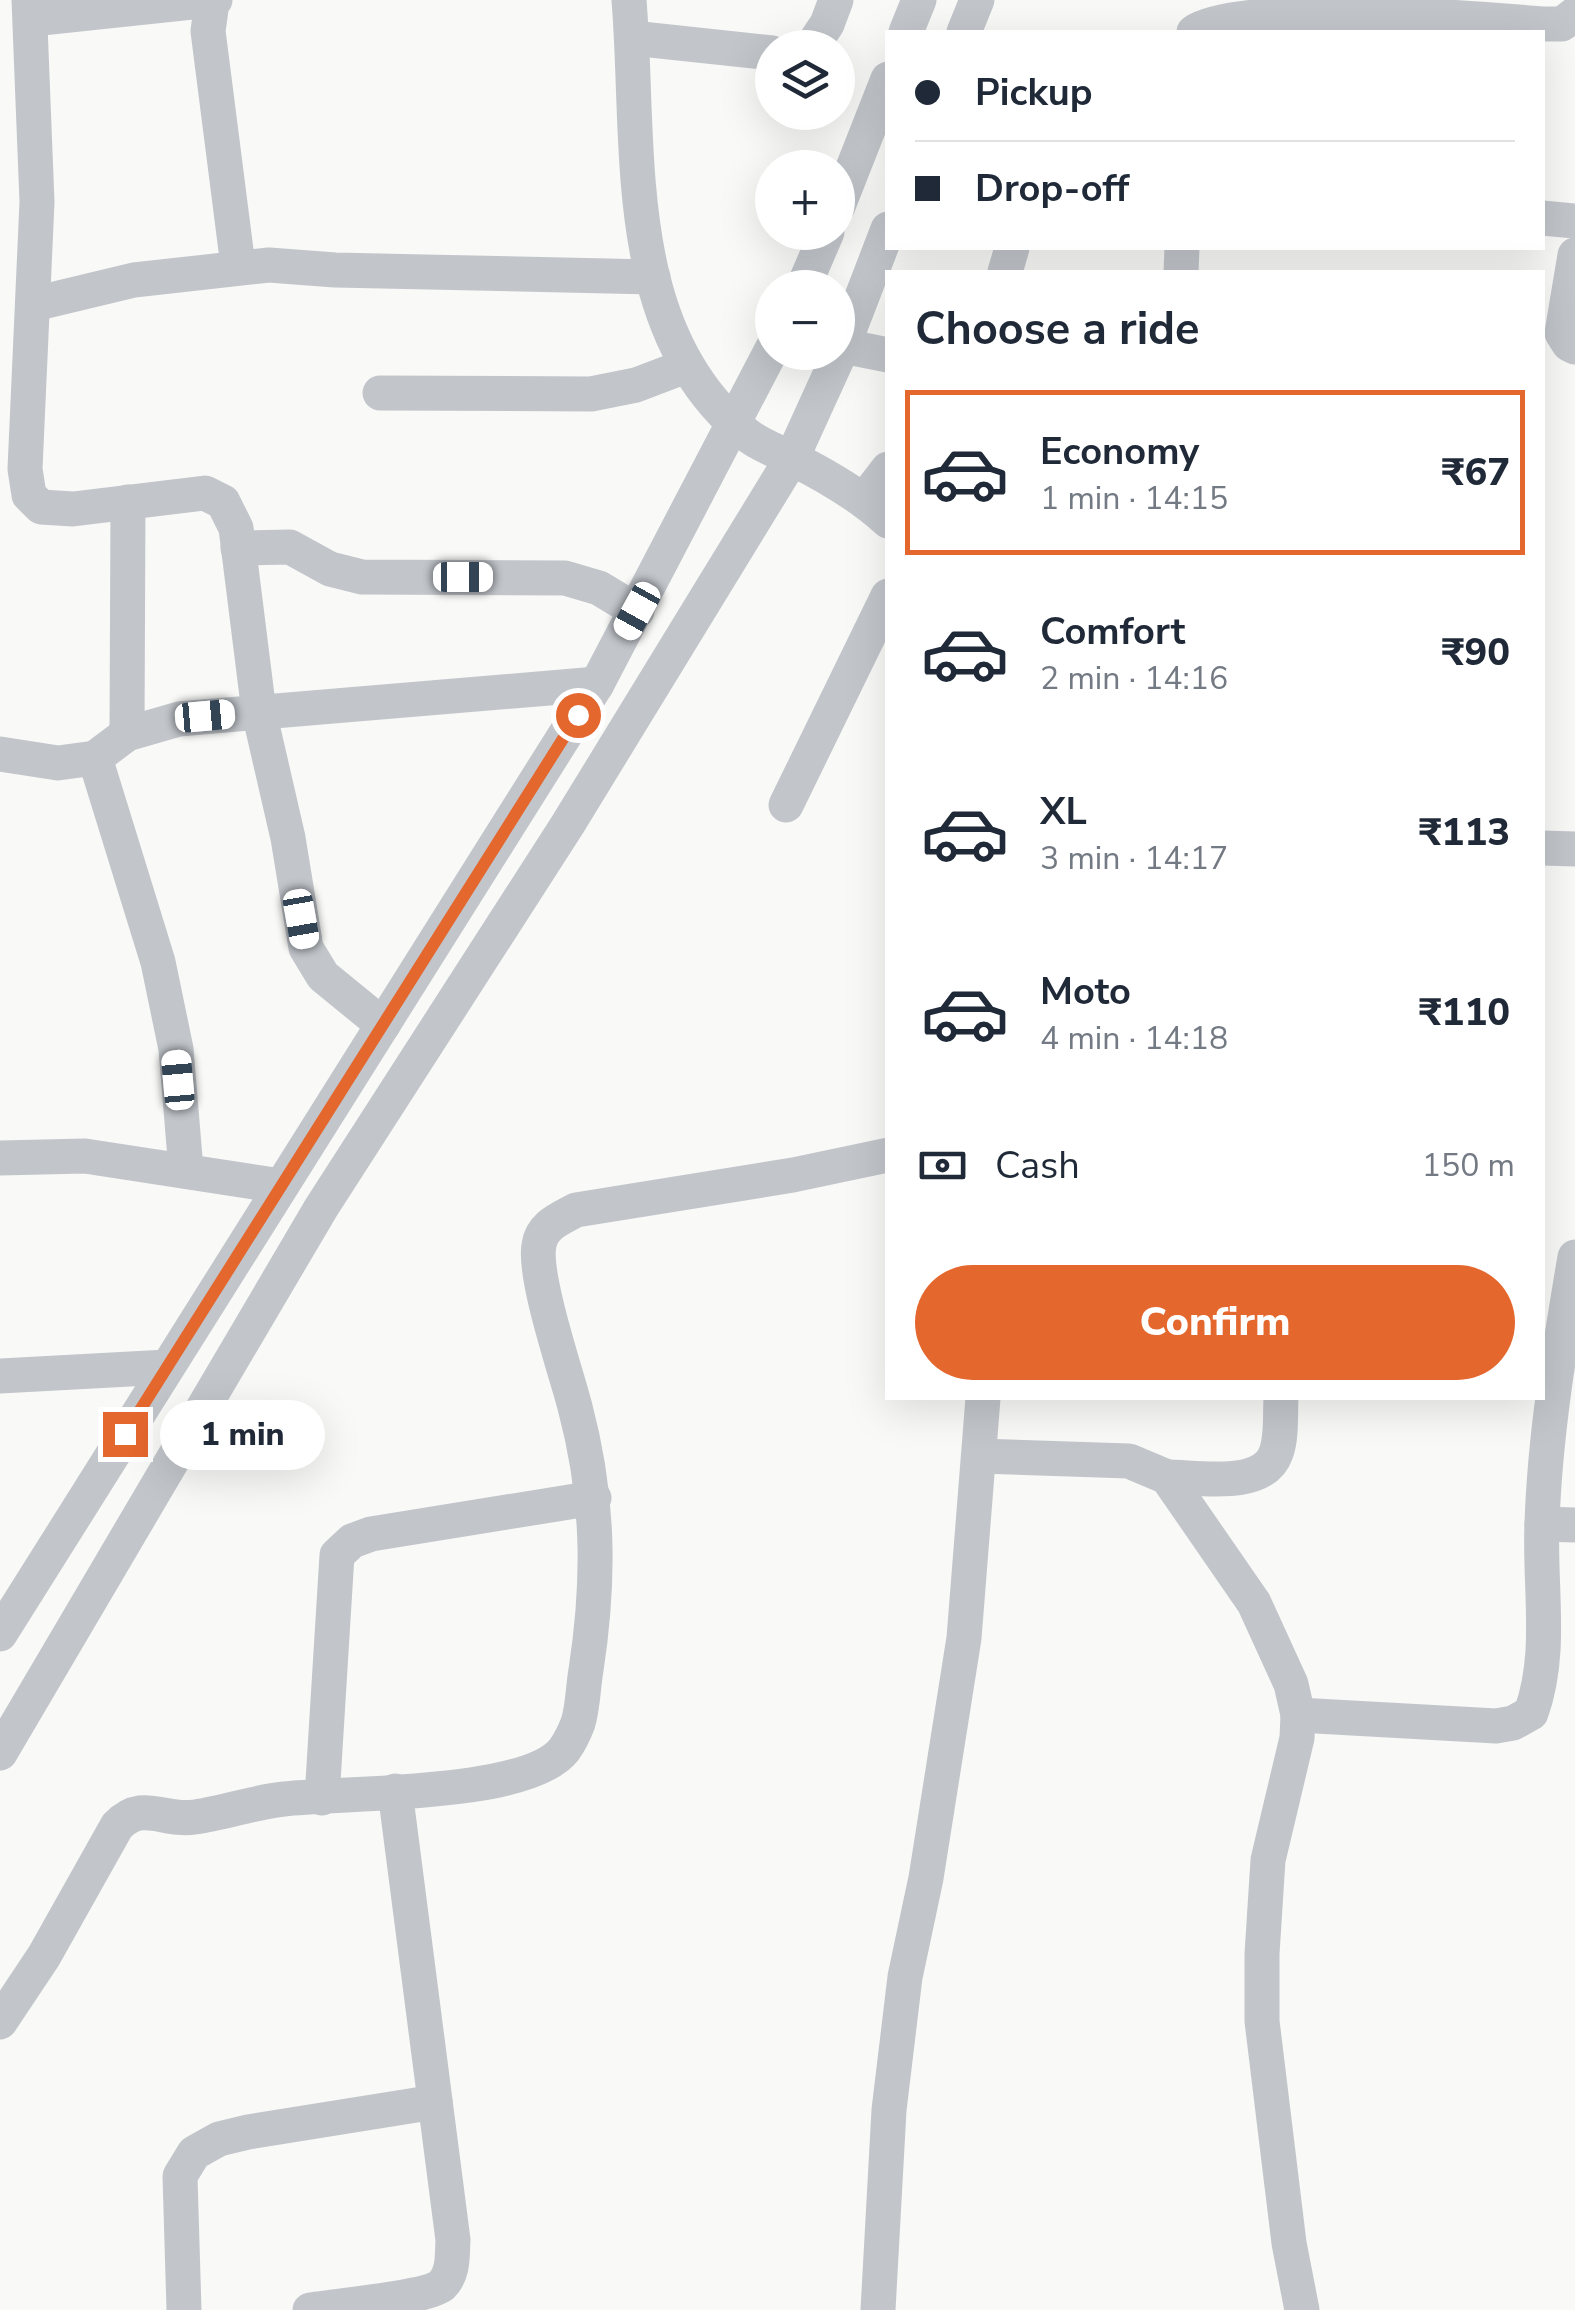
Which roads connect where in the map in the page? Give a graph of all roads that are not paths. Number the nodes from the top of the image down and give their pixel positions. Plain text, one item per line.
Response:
1 (629, 0) edge
2 (836, 0) edge
3 (919, 0) edge
4 (977, 0) edge
5 (213, 1) edge
6 (30, 10) edge
7 (1575, 14) edge
8 (823, 30) edge
9 (907, 30) edge
10 (965, 30) edge
11 (1196, 30) edge
12 (632, 38) junction
13 (755, 51) edge
14 (885, 88) edge
15 (855, 163) edge
16 (1545, 218) edge
17 (1575, 221) edge
18 (885, 237) edge
19 (1575, 256) edge
20 (238, 266) junction
21 (652, 278) junction
22 (34, 304) junction
23 (855, 313) edge
24 (1575, 347) edge
25 (855, 349) edge
26 (885, 354) edge
27 (686, 366) junction
28 (764, 370) edge
29 (830, 370) edge
30 (380, 393) dead end
31 (742, 430) junction
32 (786, 456) junction
33 (885, 479) edge
34 (14, 496) edge
35 (128, 502) junction
36 (876, 510) edge
37 (238, 548) junction
38 (885, 602) edge
39 (637, 611) junction
40 (597, 684) junction
41 (259, 712) junction
42 (128, 734) junction
43 (0, 754) edge
44 (95, 758) junction
45 (786, 806) dead end
46 (1545, 848) edge
47 (1575, 849) edge
48 (382, 1025) junction
49 (885, 1155) edge
50 (0, 1158) edge
51 (186, 1170) junction
52 (281, 1186) junction
53 (1575, 1257) edge
54 (166, 1368) junction
55 (0, 1376) edge
56 (983, 1400) edge
57 (1281, 1400) edge
58 (979, 1456) junction
59 (1166, 1478) junction
60 (594, 1498) junction
61 (1558, 1524) edge
62 (0, 1634) edge
63 (1298, 1715) junction
64 (0, 1753) edge
65 (395, 1791) junction
66 (322, 1798) junction
67 (0, 2022) edge
68 (435, 2102) junction
69 (184, 2310) edge
70 (310, 2310) edge
71 (878, 2310) edge
72 (1302, 2310) edge

1 - 12 street
2 - 8 street
3 - 9 street
4 - 10 street
5 - 6 street
5 - 20 street
6 - 22 street
7 - 11 street
12 - 13 street
12 - 21 street
14 - 15 street
16 - 17 street
18 - 23 street
19 - 24 street
20 - 21 street
20 - 22 street
21 - 27 street
22 - 34 street
25 - 26 street
27 - 30 street
27 - 31 street
28 - 31 street
29 - 32 street
31 - 32 street
31 - 39 street
32 - 36 street
32 - 64 street
33 - 36 street
34 - 35 street
35 - 37 street
35 - 42 street
37 - 39 street
37 - 41 street
38 - 45 street
39 - 40 street
40 - 41 street
40 - 48 street
41 - 42 street
41 - 48 street
42 - 44 street
43 - 44 street
44 - 51 street
46 - 47 street
48 - 52 street
49 - 60 street
50 - 51 street
51 - 52 street
52 - 54 street
53 - 61 street
54 - 55 street
54 - 62 street
56 - 58 street
57 - 59 street
58 - 59 street
58 - 71 street
59 - 63 street
60 - 65 street
60 - 66 street
61 - 63 street
63 - 72 street
65 - 66 street
65 - 68 street
66 - 67 street
68 - 69 street
68 - 70 street

